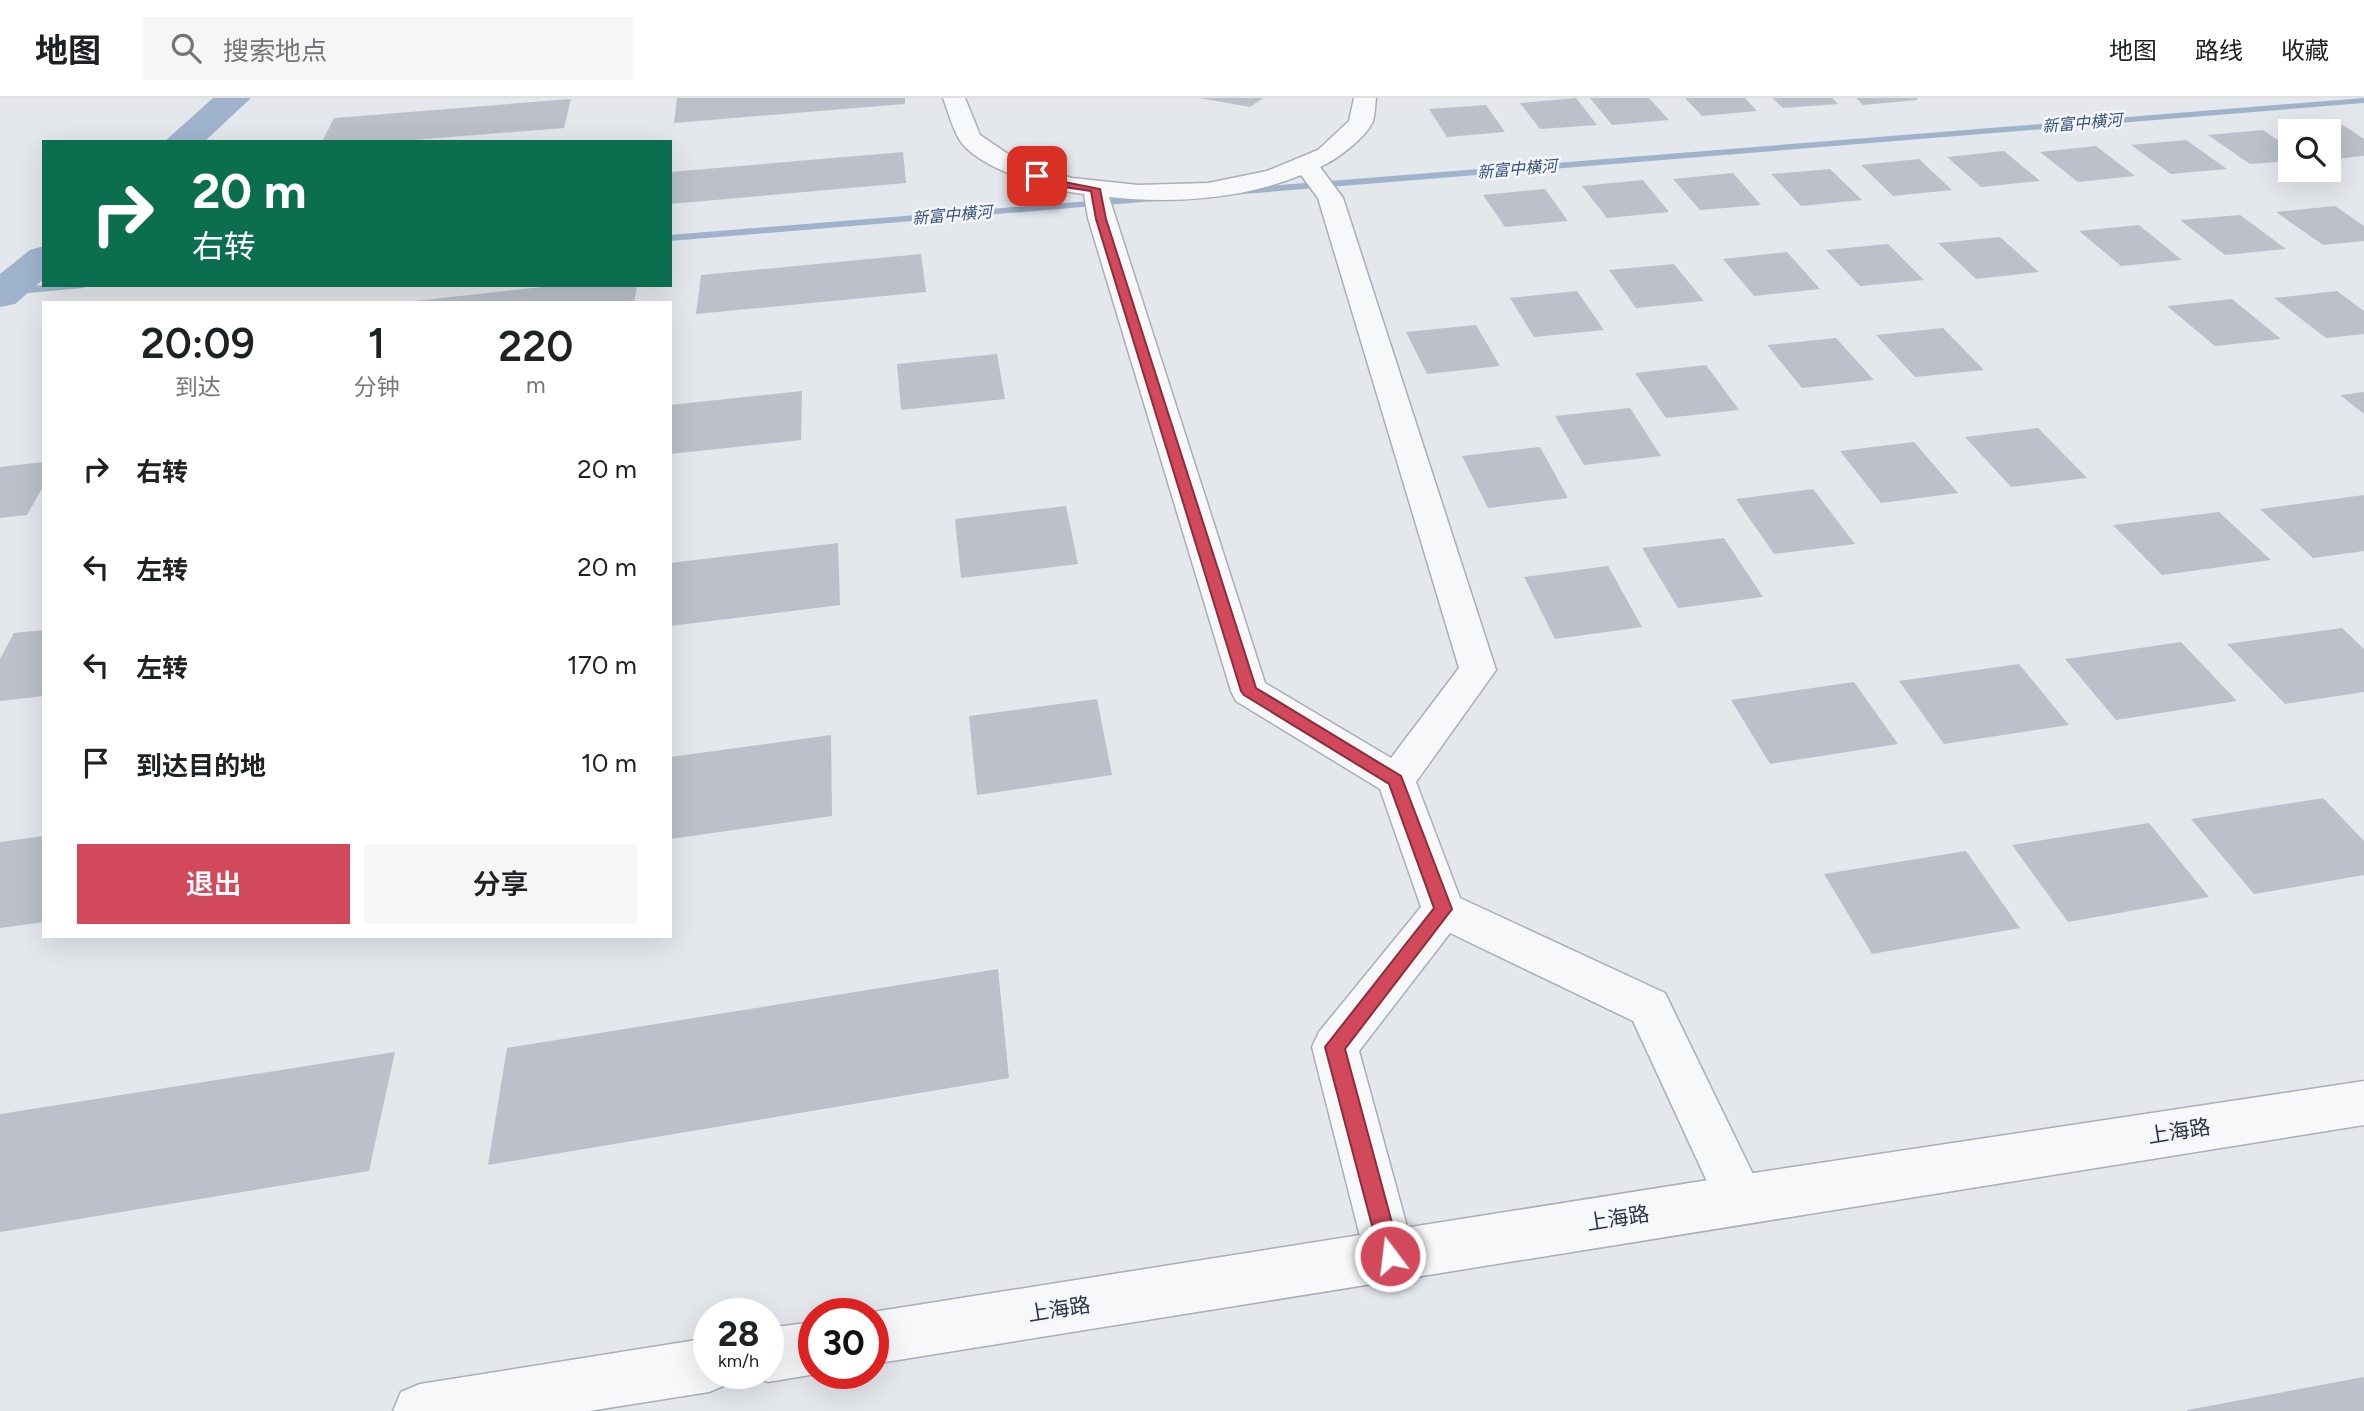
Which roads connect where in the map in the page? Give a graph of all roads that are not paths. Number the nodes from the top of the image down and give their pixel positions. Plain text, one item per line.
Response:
1 (954, 98) edge
2 (1365, 98) edge
3 (1306, 164) junction
4 (1095, 189) junction
5 (1396, 780) junction
6 (1443, 909) junction
7 (2364, 1103) edge
8 (1740, 1199) junction
9 (1390, 1256) junction
10 (889, 1335) edge
11 (693, 1368) edge
12 (420, 1411) edge

1 - 4 street
2 - 3 street
3 - 4 street
3 - 5 street
4 - 5 street
5 - 6 street
6 - 8 street
6 - 9 street
7 - 8 street, 上海路
8 - 9 street, 上海路
9 - 10 street, 上海路
11 - 12 street

